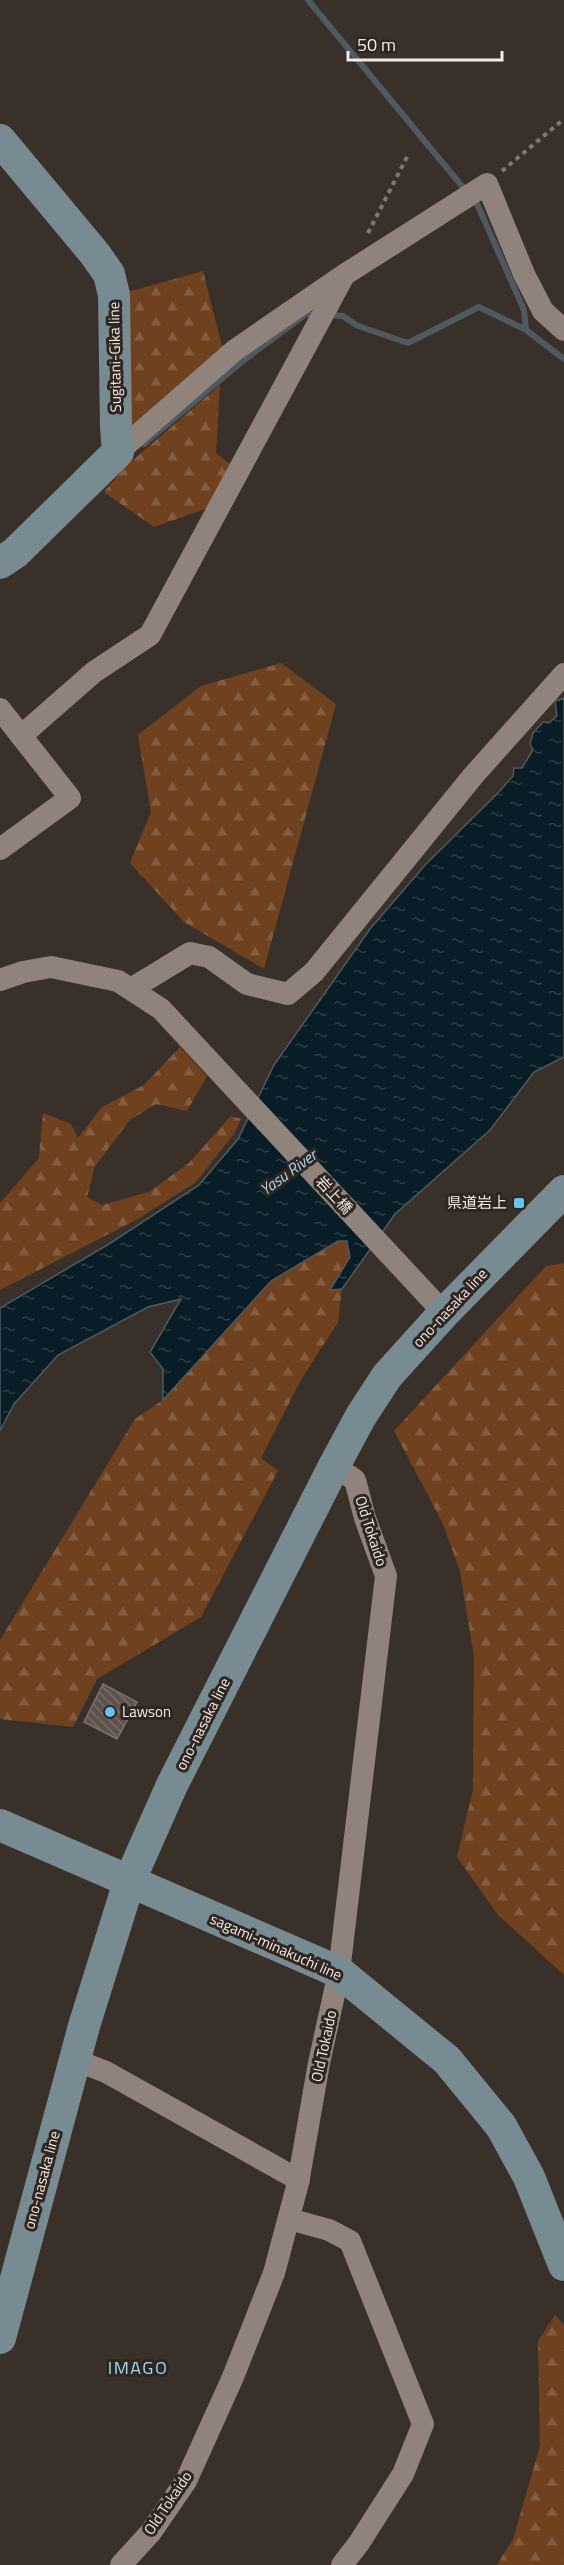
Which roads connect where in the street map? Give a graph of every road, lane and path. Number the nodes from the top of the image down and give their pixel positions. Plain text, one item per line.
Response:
1 (564, 119) edge
2 (0, 140) edge
3 (407, 157) dead end
4 (487, 184) junction
5 (365, 240) dead end
6 (344, 275) junction
7 (564, 330) edge
8 (118, 452) junction
9 (0, 563) edge
10 (564, 674) edge
11 (0, 709) edge
12 (21, 736) junction
13 (0, 849) edge
14 (0, 980) edge
15 (131, 989) junction
16 (564, 1191) edge
17 (444, 1313) junction
18 (334, 1466) junction
19 (0, 1825) edge
20 (129, 1882) junction
21 (339, 1972) junction
22 (75, 2060) junction
23 (299, 2180) junction
24 (289, 2219) junction
25 (564, 2265) edge
26 (0, 2338) edge
27 (120, 2565) edge
28 (342, 2565) edge

1 - 4 path
2 - 8 main road, Sugitani-Gika line
3 - 5 path
4 - 6 street
4 - 7 street
6 - 8 street
6 - 12 street
8 - 9 main road
10 - 15 street
11 - 12 street
12 - 13 street
14 - 15 street, 岩上橋
15 - 17 street, 岩上橋
16 - 17 main road, ono-nasaka line
17 - 18 main road, ono-nasaka line
18 - 20 main road, ono-nasaka line
18 - 21 street, Old Tokaido
19 - 20 main road, sagami-minakuchi line
20 - 21 main road, sagami-minakuchi line
20 - 22 main road, ono-nasaka line
21 - 23 street, Old Tokaido
21 - 25 main road, sagami-minakuchi line
22 - 23 street
22 - 26 main road, ono-nasaka line
23 - 24 street, Old Tokaido
24 - 27 street, Old Tokaido
24 - 28 street

